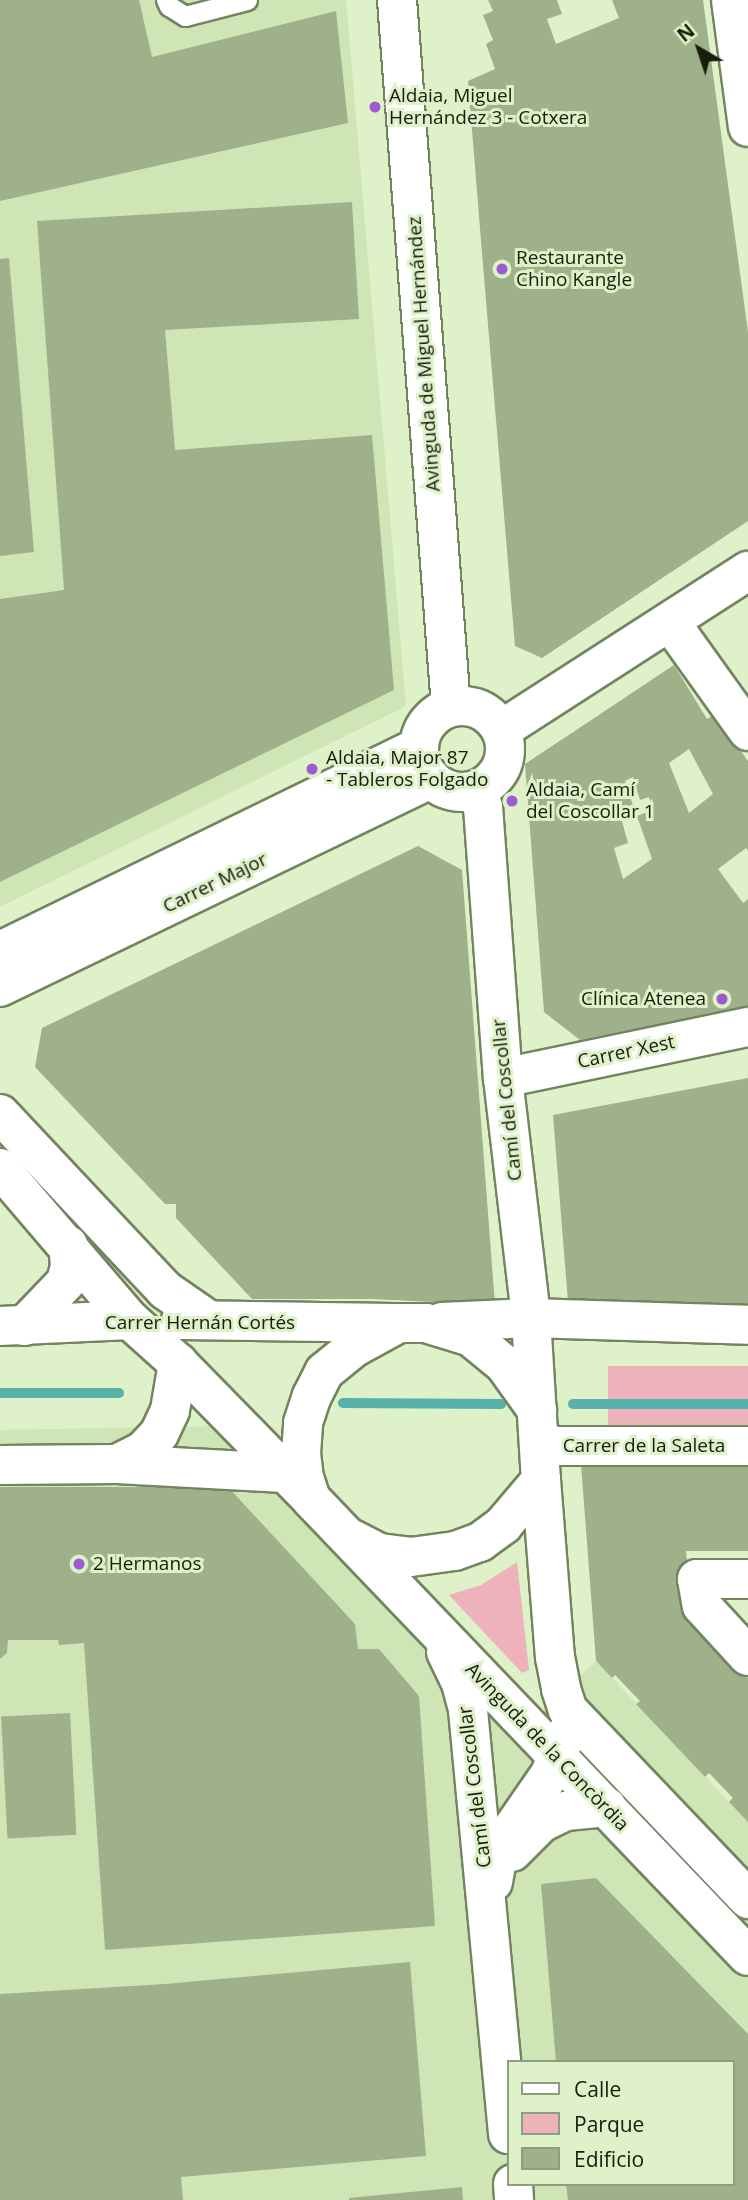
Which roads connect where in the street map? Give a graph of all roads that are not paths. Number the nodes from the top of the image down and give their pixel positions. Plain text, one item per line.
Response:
1 (166, 0) edge
2 (247, 0) edge
3 (397, 0) edge
4 (731, 0) edge
5 (748, 127) edge
6 (748, 571) edge
7 (670, 622) junction
8 (451, 707) junction
9 (501, 730) junction
10 (748, 730) edge
11 (425, 763) junction
12 (475, 790) junction
13 (0, 951) edge
14 (0, 988) edge
15 (748, 1027) edge
16 (503, 1078) junction
17 (0, 1114) edge
18 (0, 1168) edge
19 (68, 1245) junction
20 (531, 1318) junction
21 (207, 1319) junction
22 (130, 1320) junction
23 (413, 1323) junction
24 (748, 1325) edge
25 (12, 1326) edge
26 (178, 1363) junction
27 (539, 1425) junction
28 (748, 1446) edge
29 (117, 1464) junction
30 (0, 1465) edge
31 (541, 1480) junction
32 (298, 1486) junction
33 (347, 1537) junction
34 (748, 1579) edge
35 (438, 1634) junction
36 (748, 1656) edge
37 (568, 1710) junction
38 (560, 1757) junction
39 (607, 1807) junction
40 (491, 1890) junction
41 (748, 1899) edge
42 (748, 1956) edge
43 (506, 2105) edge

1 - 2 lane
3 - 8 street, Avinguda de Miguel Hernández
4 - 5 street
6 - 7 street
7 - 9 street
7 - 10 street
8 - 9 street
8 - 11 street
9 - 12 street
11 - 12 street
11 - 13 street, Carrer Major
11 - 14 street, Carrer Major
12 - 16 street, Camí del Coscollar
15 - 16 street, Carrer Xest
16 - 20 street, Camí del Coscollar
17 - 21 street
18 - 19 street
19 - 22 street
19 - 25 street
20 - 23 street, Carrer Hernán Cortés
20 - 24 street, Carrer Hernán Cortés
20 - 27 street, Camí del Coscollar
21 - 22 street, Carrer Hernán Cortés
21 - 23 street, Carrer Hernán Cortés
22 - 25 street, Carrer Hernán Cortés
22 - 26 street
23 - 27 street
23 - 32 street
26 - 29 street, Carrer Hernán Cortés
26 - 32 street
27 - 28 street, Carrer de la Saleta
27 - 31 street, Camí del Coscollar
29 - 30 street, Carrer Hernán Cortés
29 - 32 street, Carrer Hernán Cortés
31 - 33 street
31 - 37 street, Camí del Coscollar
32 - 33 street
33 - 35 street, Avinguda de la Concòrdia
34 - 36 street
35 - 38 street, Avinguda de la Concòrdia
35 - 40 street, Camí del Coscollar
37 - 38 street, Camí del Coscollar
37 - 41 street, Camí del Coscollar
38 - 39 street, Avinguda de la Concòrdia
38 - 40 street, Camí del Coscollar
39 - 40 street
39 - 42 street, Avinguda de la Concòrdia
40 - 43 street, Camí del Coscollar

